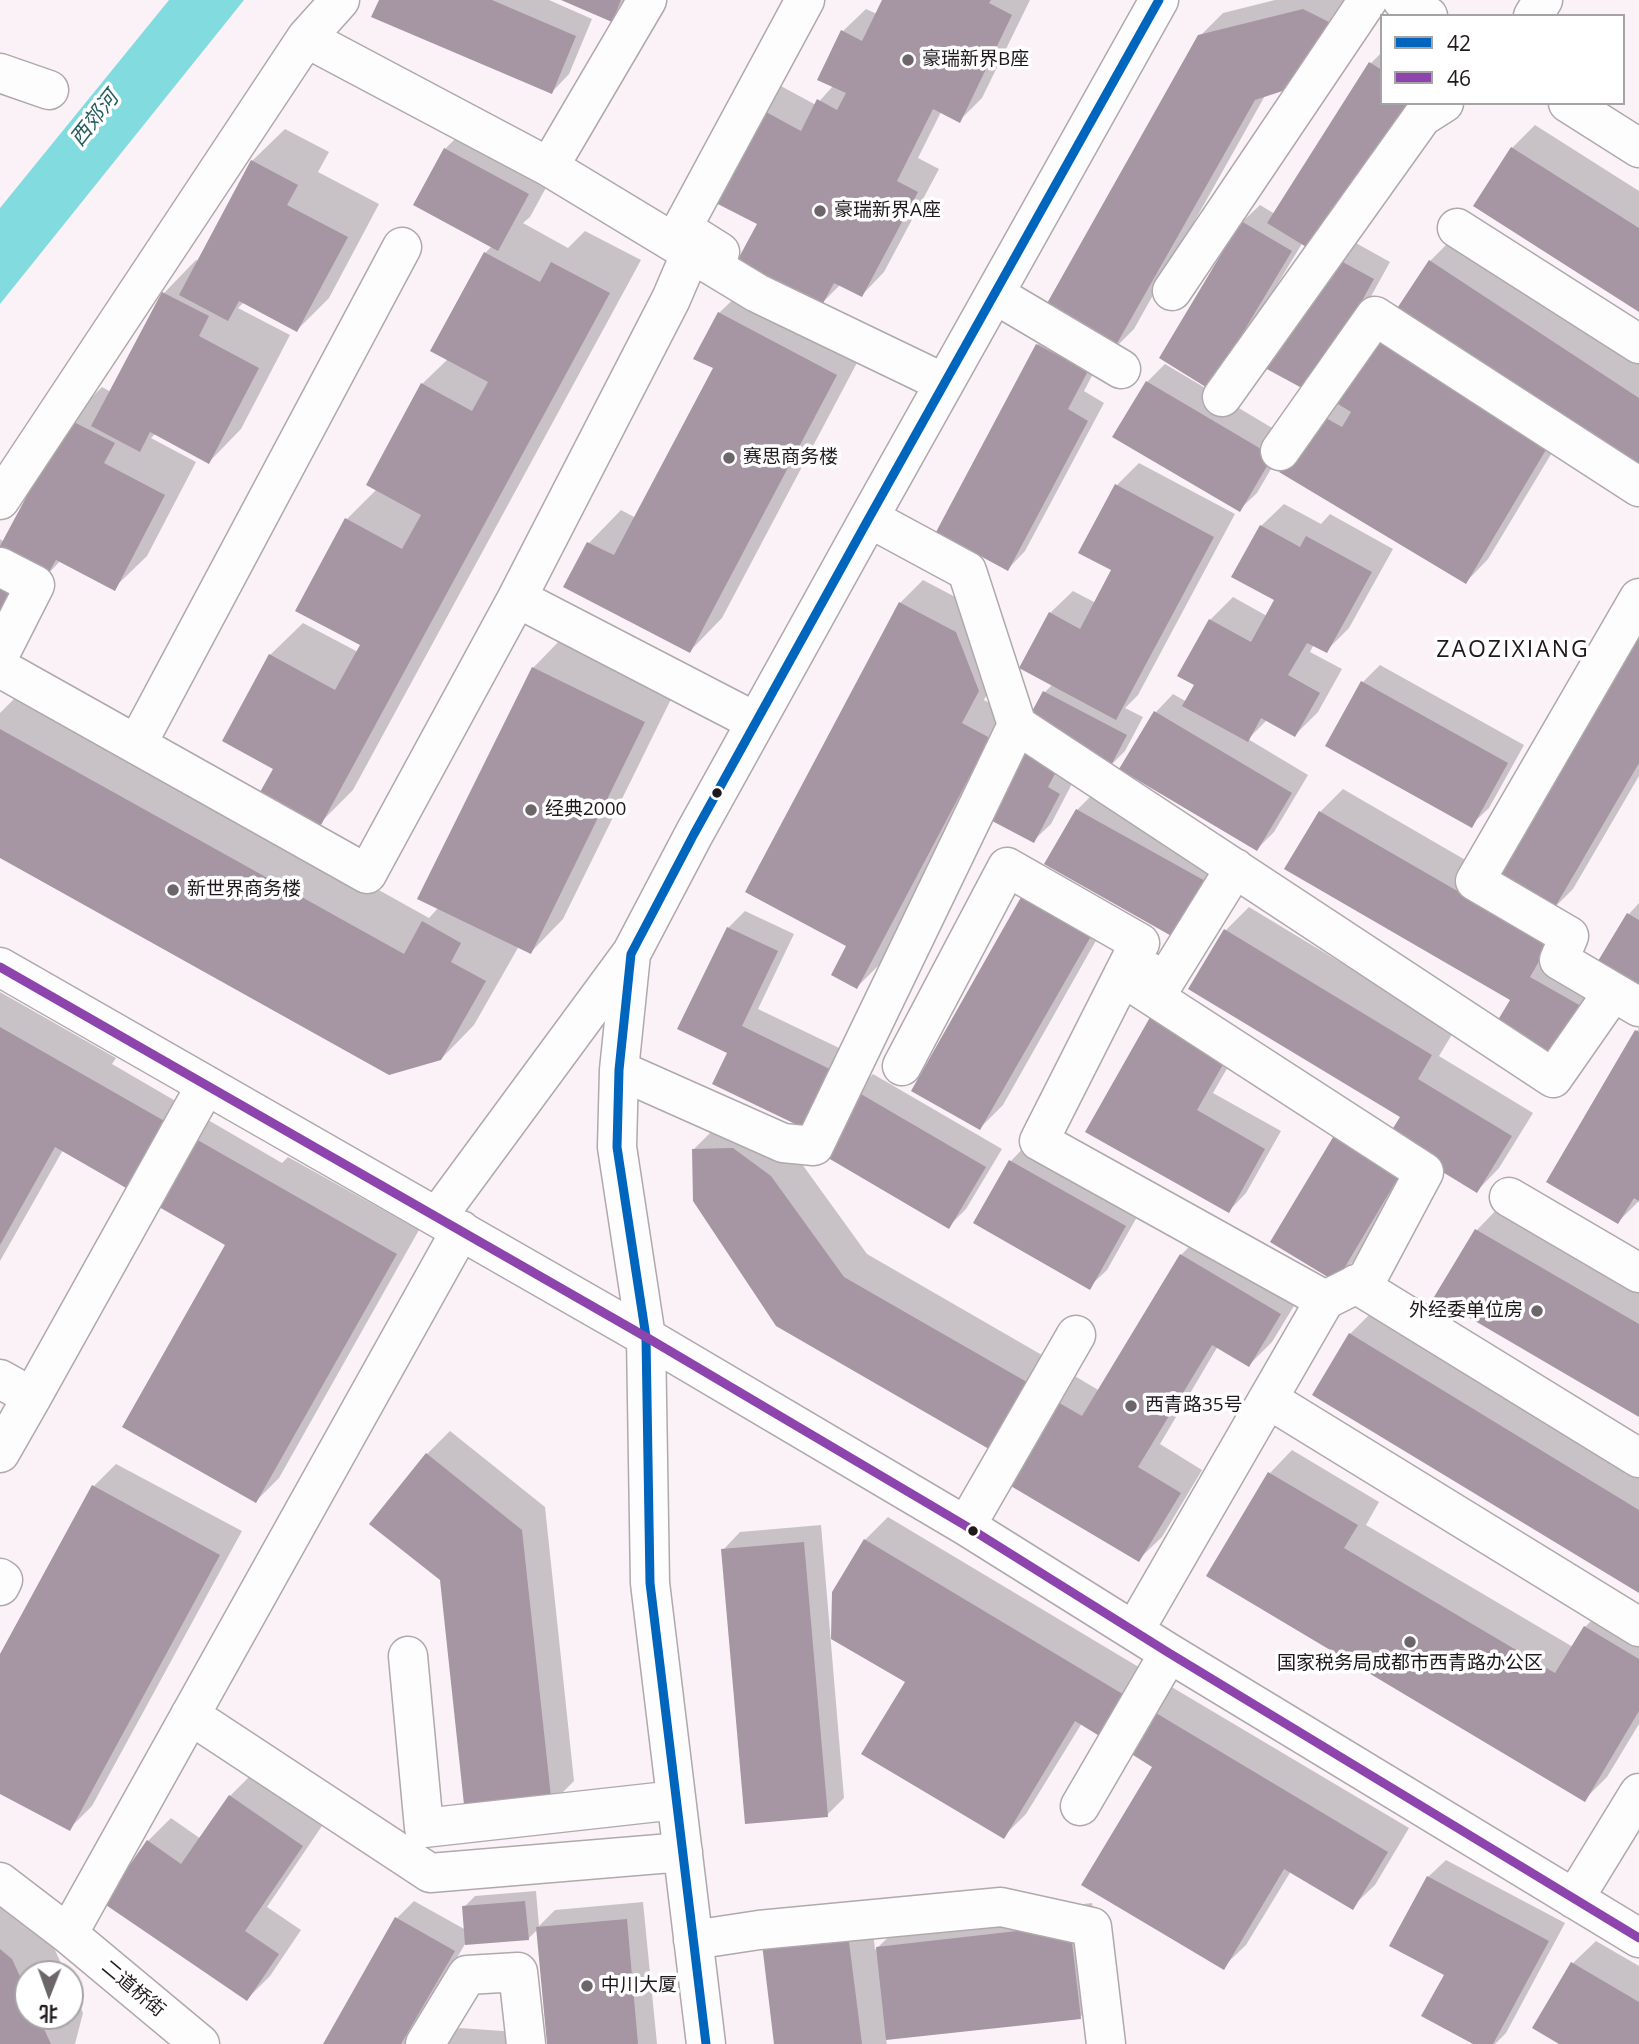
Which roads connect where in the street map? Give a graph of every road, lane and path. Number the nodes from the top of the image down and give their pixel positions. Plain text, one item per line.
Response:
1 (340, 0) edge
2 (647, 0) edge
3 (805, 0) edge
4 (1159, 0) edge
5 (1368, 0) edge
6 (1402, 0) edge
7 (1425, 14) edge
8 (306, 38) junction
9 (0, 73) edge
10 (49, 90) dead end
11 (1441, 105) edge
12 (1571, 105) edge
13 (1639, 148) edge
14 (549, 167) junction
15 (1457, 228) dead end
16 (402, 247) dead end
17 (685, 264) dead end
18 (1172, 291) dead end
19 (757, 293) junction
20 (1008, 302) dead end
21 (1639, 344) edge
22 (1121, 369) dead end
23 (944, 383) junction
24 (1222, 397) dead end
25 (1280, 451) dead end
26 (1639, 487) edge
27 (0, 500) edge
28 (869, 518) junction
29 (0, 567) edge
30 (517, 598) junction
31 (1639, 598) edge
32 (0, 654) edge
33 (0, 668) edge
34 (756, 722) junction
35 (1017, 725) junction
36 (137, 744) junction
37 (1235, 868) junction
38 (631, 954) junction
39 (0, 967) edge
40 (1126, 969) junction
41 (1626, 999) edge
42 (902, 1066) dead end
43 (619, 1070) junction
44 (206, 1085) junction
45 (1509, 1197) dead end
46 (449, 1224) junction
47 (1639, 1273) edge
48 (1341, 1292) junction
49 (1076, 1335) dead end
50 (646, 1337) junction
51 (16, 1388) edge
52 (1268, 1399) junction
53 (0, 1453) edge
54 (1639, 1458) edge
55 (966, 1526) junction
56 (0, 1578) edge
57 (0, 1586) edge
58 (1639, 1627) edge
59 (1134, 1631) junction
60 (1169, 1653) junction
61 (408, 1656) dead end
62 (190, 1715) junction
63 (1639, 1793) edge
64 (676, 1800) junction
65 (1080, 1806) dead end
66 (682, 1852) junction
67 (0, 1882) edge
68 (1574, 1899) junction
69 (68, 1934) junction
70 (1639, 1938) edge
71 (693, 1940) junction
72 (200, 2044) edge
73 (425, 2044) edge
74 (526, 2044) edge
75 (706, 2044) edge
76 (1106, 2044) edge

1 - 8 street
2 - 14 street
3 - 19 street
4 - 23 street
5 - 18 street
6 - 7 street
8 - 14 street
8 - 27 street
9 - 10 street
11 - 24 street
12 - 13 street
14 - 19 street
15 - 21 street
16 - 36 street
17 - 30 street
19 - 23 street
20 - 22 street
23 - 28 street
25 - 26 street
28 - 34 street
28 - 35 street
29 - 32 street
30 - 34 street
30 - 36 street
31 - 41 street
33 - 36 street
34 - 38 street
35 - 37 street
35 - 43 street
37 - 40 street
37 - 41 street
38 - 43 street
38 - 46 street
39 - 44 street
40 - 42 street
40 - 48 street
40 - 48 street
43 - 50 street
44 - 46 street
44 - 51 street
45 - 47 street
46 - 50 street
46 - 62 street
48 - 52 street
48 - 54 street
49 - 55 street
50 - 55 street
50 - 64 street
51 - 53 street
52 - 58 street
52 - 59 street
55 - 59 street
56 - 57 street
59 - 60 street
60 - 65 street
60 - 68 street
61 - 64 street
62 - 66 street
62 - 69 street
63 - 68 street
64 - 66 street
66 - 71 street
67 - 69 street, 二道桥街
68 - 70 street
69 - 72 street, 二道桥街
71 - 75 street
71 - 76 street
73 - 74 street

